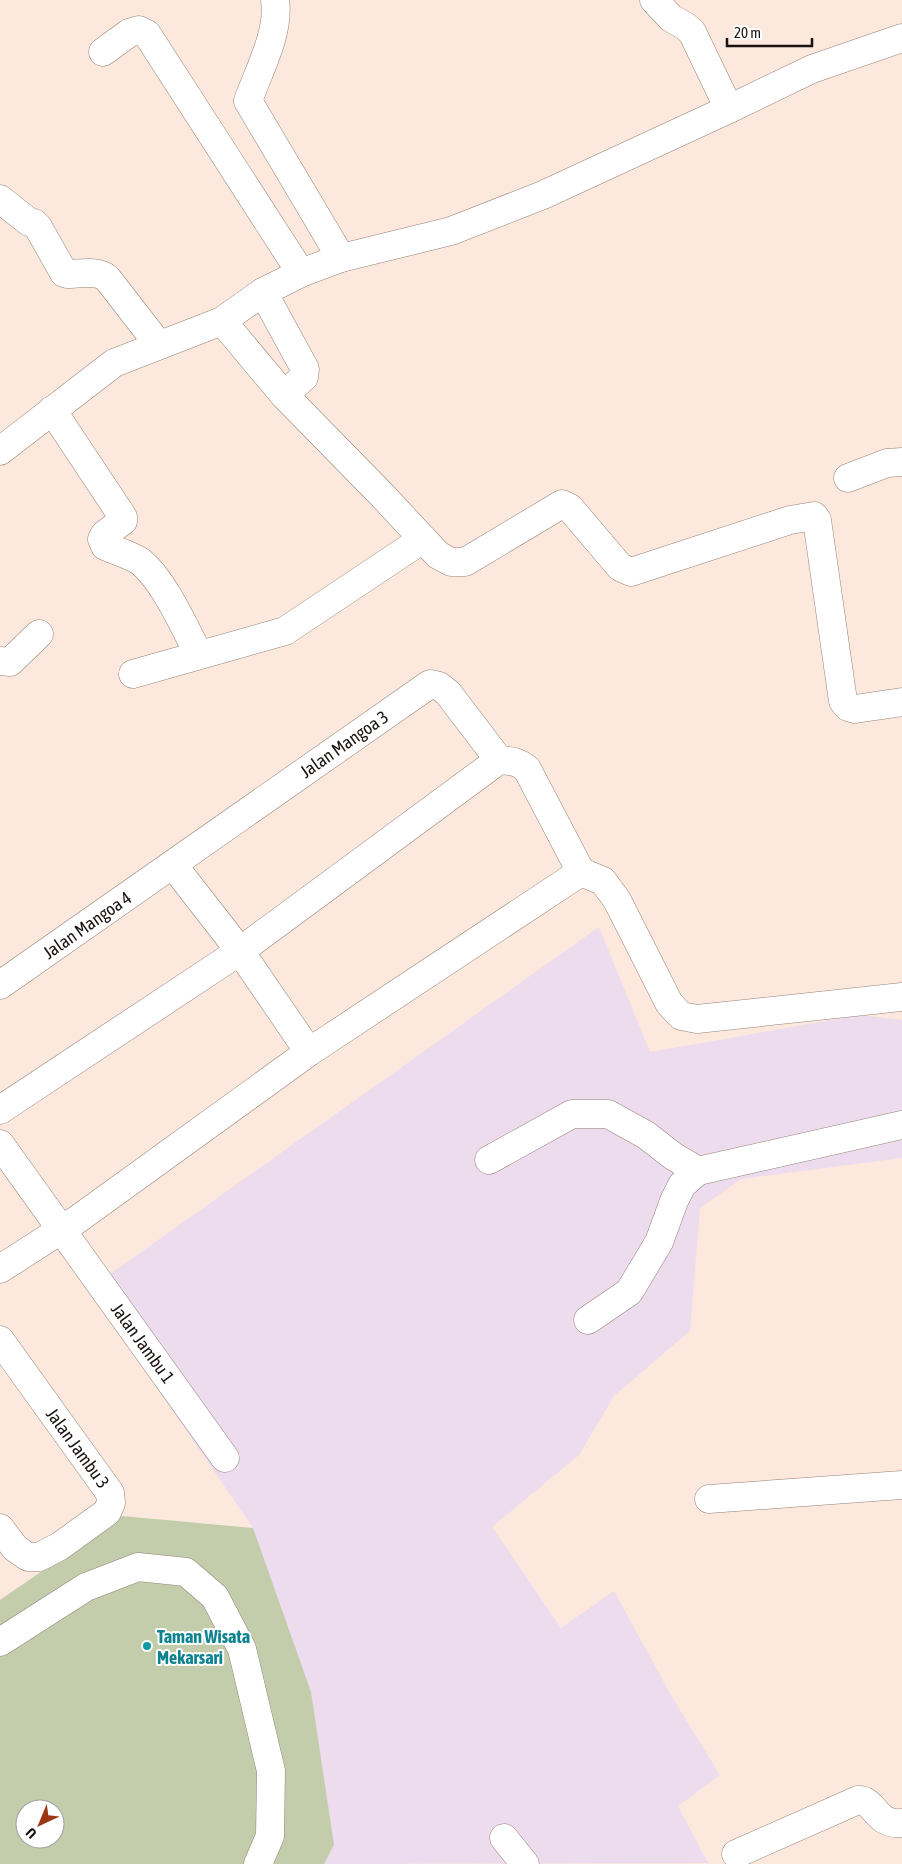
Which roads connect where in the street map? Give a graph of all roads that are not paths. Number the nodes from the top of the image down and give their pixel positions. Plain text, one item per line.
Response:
1 (275, 0) edge
2 (654, 0) edge
3 (902, 38) edge
4 (103, 52) dead end
5 (729, 109) junction
6 (0, 199) edge
7 (341, 258) junction
8 (301, 273) junction
9 (263, 292) junction
10 (222, 321) junction
11 (159, 345) junction
12 (284, 395) junction
13 (52, 410) junction
14 (0, 451) edge
15 (902, 462) edge
16 (848, 478) dead end
17 (424, 539) junction
18 (39, 634) dead end
19 (199, 655) junction
20 (0, 661) edge
21 (133, 674) dead end
22 (902, 702) edge
23 (499, 760) junction
24 (173, 865) junction
25 (581, 872) junction
26 (240, 951) junction
27 (0, 985) edge
28 (902, 998) edge
29 (308, 1052) junction
30 (0, 1110) edge
31 (902, 1125) edge
32 (0, 1144) edge
33 (489, 1160) dead end
34 (698, 1171) junction
35 (61, 1229) junction
36 (0, 1269) edge
37 (588, 1320) dead end
38 (0, 1340) edge
39 (225, 1458) dead end
40 (902, 1484) edge
41 (709, 1499) dead end
42 (0, 1528) edge
43 (0, 1642) edge
44 (902, 1823) edge
45 (504, 1838) dead end
46 (736, 1854) dead end
47 (258, 1864) edge
48 (525, 1864) edge

1 - 7 street
2 - 5 street
3 - 5 street
4 - 8 street
5 - 7 street
6 - 11 street
7 - 8 street
8 - 9 street
9 - 10 street
9 - 12 street
10 - 11 street
10 - 12 street
11 - 13 street
12 - 17 street
13 - 14 street
13 - 19 street
15 - 16 street
17 - 19 street
17 - 22 street
18 - 20 street
19 - 21 street
23 - 24 street, Jalan Mangoa 3
23 - 25 street
23 - 26 street
24 - 26 street
24 - 27 street, Jalan Mangoa 4
25 - 28 street
25 - 29 street
26 - 29 street
26 - 30 street
29 - 35 street
31 - 34 street
32 - 35 street, Jalan Jambu 1
33 - 34 street
34 - 37 street
35 - 36 street
35 - 39 street, Jalan Jambu 1
38 - 42 street, Jalan Jambu 3
40 - 41 street
43 - 47 street
44 - 46 street
45 - 48 street

